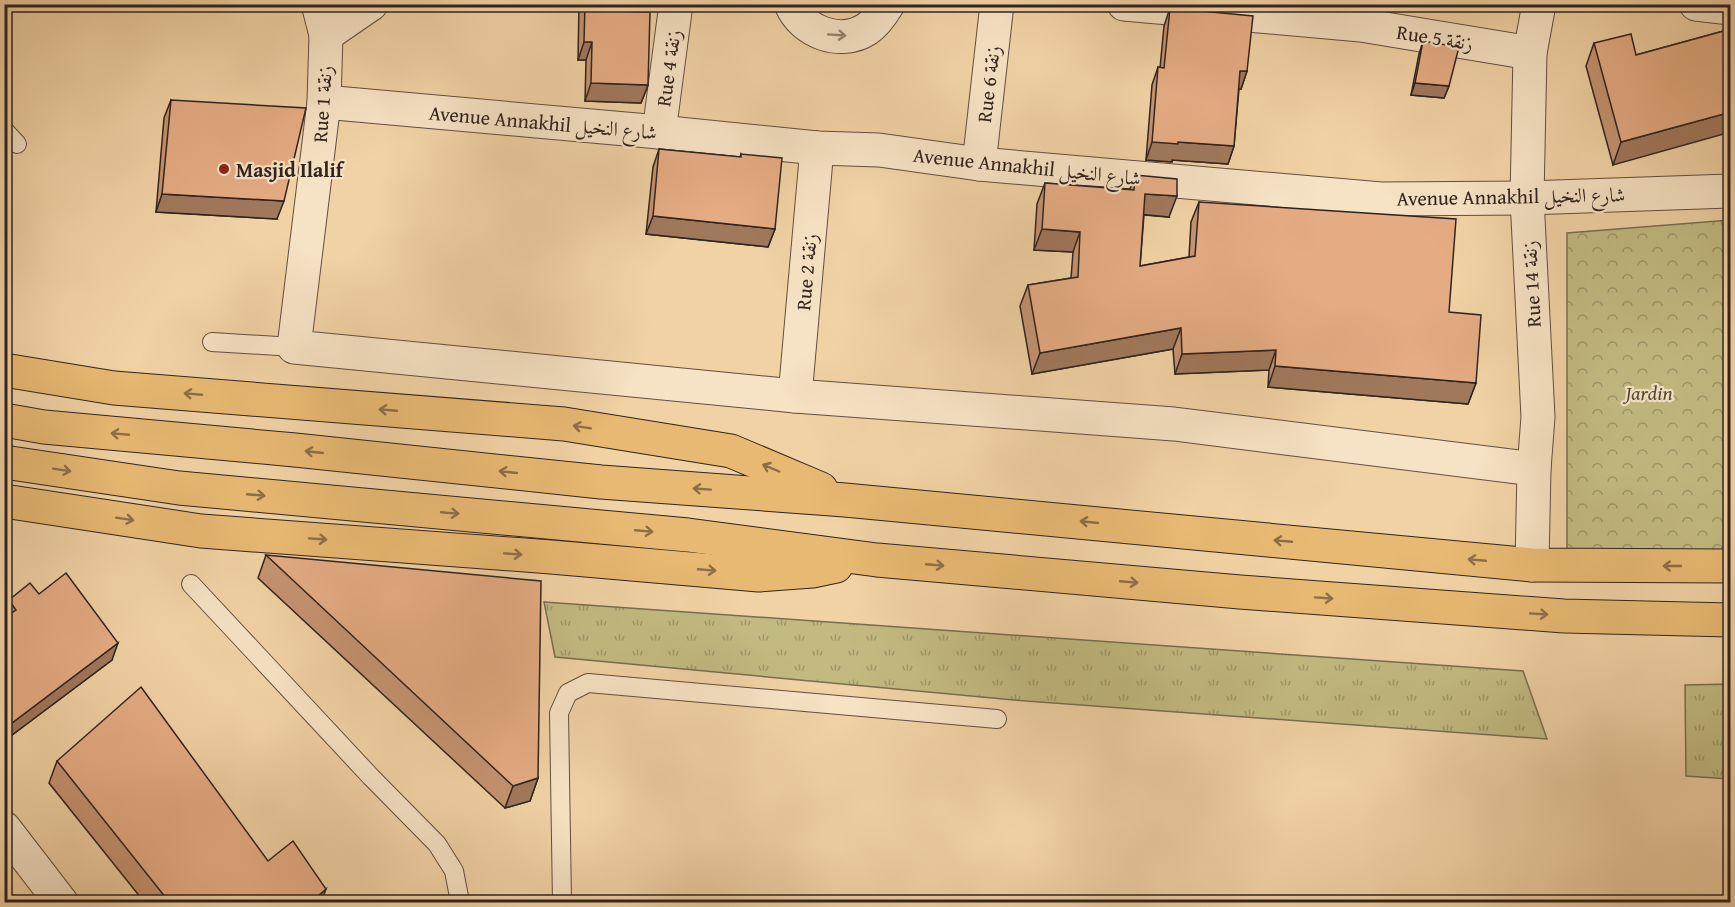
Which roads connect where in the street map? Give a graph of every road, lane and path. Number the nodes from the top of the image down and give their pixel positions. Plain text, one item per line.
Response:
1 (371, 4) edge
2 (676, 4) edge
3 (791, 4) edge
4 (888, 4) edge
5 (997, 4) edge
6 (1124, 4) edge
7 (1539, 4) edge
8 (1696, 4) edge
9 (1731, 8) edge
10 (322, 20) edge
11 (1530, 53) junction
12 (324, 102) junction
13 (4, 130) edge
14 (659, 132) junction
15 (17, 144) dead end
16 (817, 148) junction
17 (979, 164) junction
18 (1731, 191) edge
19 (1527, 198) junction
20 (212, 342) dead end
21 (294, 347) junction
22 (4, 370) edge
23 (795, 396) junction
24 (4, 420) edge
25 (4, 462) edge
26 (1534, 469) junction
27 (844, 500) junction
28 (4, 501) edge
29 (877, 560) junction
30 (1532, 565) junction
31 (1731, 566) edge
32 (191, 584) dead end
33 (1731, 620) edge
34 (998, 719) dead end
35 (4, 828) edge
36 (48, 898) edge
37 (460, 903) edge
38 (562, 903) edge

1 - 10 street
2 - 14 street, Rue 4 زنقة
3 -> 4 street
5 - 17 street, Rue 6 زنقة
6 - 11 street, Rue 5 زنقة
7 - 11 street, Rue 14 زنقة
8 - 9 street
10 - 12 street, Rue 1 زنقة
11 - 19 street, Rue 14 زنقة
12 - 14 street, Avenue Annakhil شارع النخيل
12 - 21 street, Rue 1 زنقة
13 - 15 lane
14 - 16 street, Avenue Annakhil شارع النخيل
16 - 17 street, Avenue Annakhil شارع النخيل
16 - 23 street, Rue 2 زنقة
17 - 19 street, Avenue Annakhil شارع النخيل
18 - 19 street, Avenue Annakhil شارع النخيل
19 - 26 street, Rue 14 زنقة
20 - 21 lane
21 - 23 street
27 -> 22 highway
23 - 26 street
27 -> 24 highway
25 -> 29 highway
26 - 30 street, Rue 14 زنقة
30 -> 27 highway
28 -> 29 highway
29 -> 33 highway
31 -> 30 highway
32 - 37 lane
34 - 38 lane
35 - 36 street

